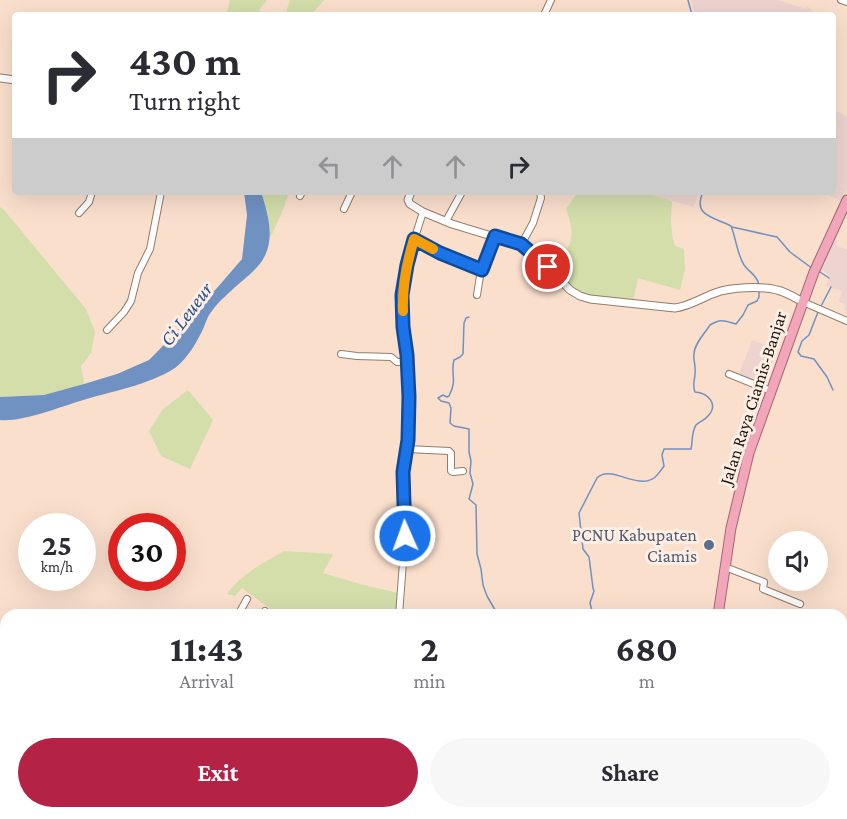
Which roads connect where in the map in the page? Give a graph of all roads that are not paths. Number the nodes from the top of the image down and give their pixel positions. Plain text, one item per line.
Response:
1 (841, 0) edge
2 (847, 2) edge
3 (91, 195) edge
4 (159, 195) edge
5 (351, 195) edge
6 (410, 195) edge
7 (460, 195) edge
8 (540, 195) edge
9 (847, 200) edge
10 (344, 209) dead end
11 (423, 212) junction
12 (79, 213) dead end
13 (446, 221) junction
14 (495, 236) junction
15 (414, 239) junction
16 (521, 244) junction
17 (482, 270) junction
18 (477, 295) dead end
19 (802, 302) junction
20 (847, 321) edge
21 (106, 330) dead end
22 (341, 354) dead end
23 (406, 362) junction
24 (729, 374) dead end
25 (771, 391) junction
26 (407, 449) junction
27 (463, 471) dead end
28 (725, 567) junction
29 (247, 599) dead end
30 (800, 604) dead end
31 (241, 609) edge
32 (399, 609) edge
33 (719, 609) edge

1 - 2 street
3 - 12 street
4 - 21 street
5 - 10 street
6 - 11 street
7 - 13 street
8 - 16 street
9 - 19 highway, Jalan Raya Ciamis-Banjar
11 - 13 street
11 - 15 street
13 - 14 street
14 - 16 street
14 - 17 street
15 - 17 street
15 - 23 street
16 - 19 street
17 - 18 street
19 - 20 street
19 - 25 highway, Jalan Raya Ciamis-Banjar
22 - 23 street
23 - 26 street
24 - 25 street
25 - 28 highway, Jalan Raya Ciamis-Banjar
26 - 27 street
26 - 32 street
28 - 30 street
28 - 33 highway, Jalan Raya Ciamis-Banjar
29 - 31 street

